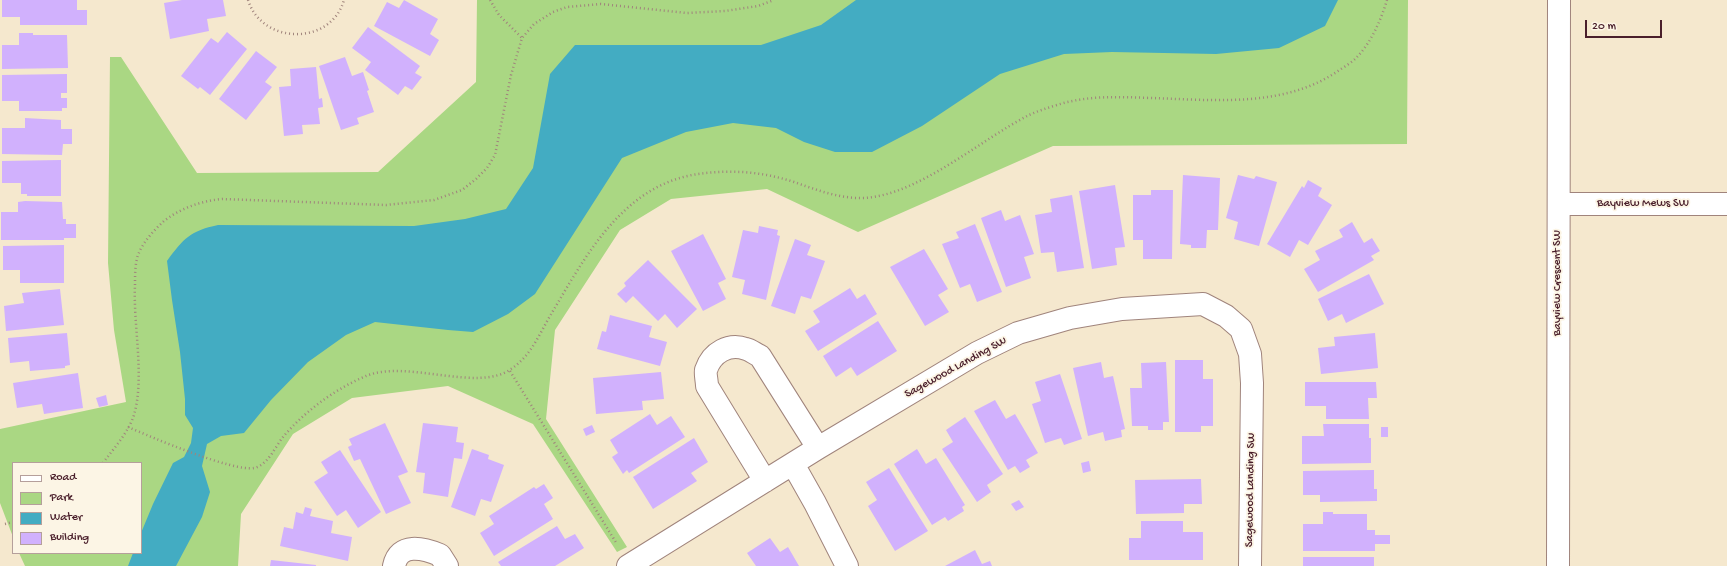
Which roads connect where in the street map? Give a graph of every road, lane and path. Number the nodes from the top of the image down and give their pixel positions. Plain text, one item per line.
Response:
1 (248, 0) edge
2 (344, 0) edge
3 (490, 0) edge
4 (774, 0) edge
5 (1387, 0) edge
6 (1559, 0) edge
7 (522, 38) junction
8 (1559, 204) junction
9 (1727, 204) edge
10 (510, 371) junction
11 (128, 427) junction
12 (818, 448) junction
13 (104, 462) edge
14 (793, 464) junction
15 (765, 481) junction
16 (12, 522) edge
17 (5, 524) dead end
18 (394, 566) edge
19 (447, 566) edge
20 (629, 566) edge
21 (847, 566) edge
22 (1250, 566) edge
23 (1558, 566) edge

1 - 2 path
3 - 7 path
4 - 7 path
5 - 10 path
6 - 8 street, Bayview Crescent SW
7 - 11 path
8 - 9 street, Bayview Mews SW
8 - 23 street, Bayview Crescent SW
10 - 11 path
10 - 20 path
11 - 13 path
12 - 14 street, Sagewood Landing SW
12 - 15 street
12 - 22 street, Sagewood Landing SW
14 - 15 street, Sagewood Landing SW
14 - 21 street
15 - 20 street, Sagewood Landing SW
16 - 17 path
18 - 19 street

